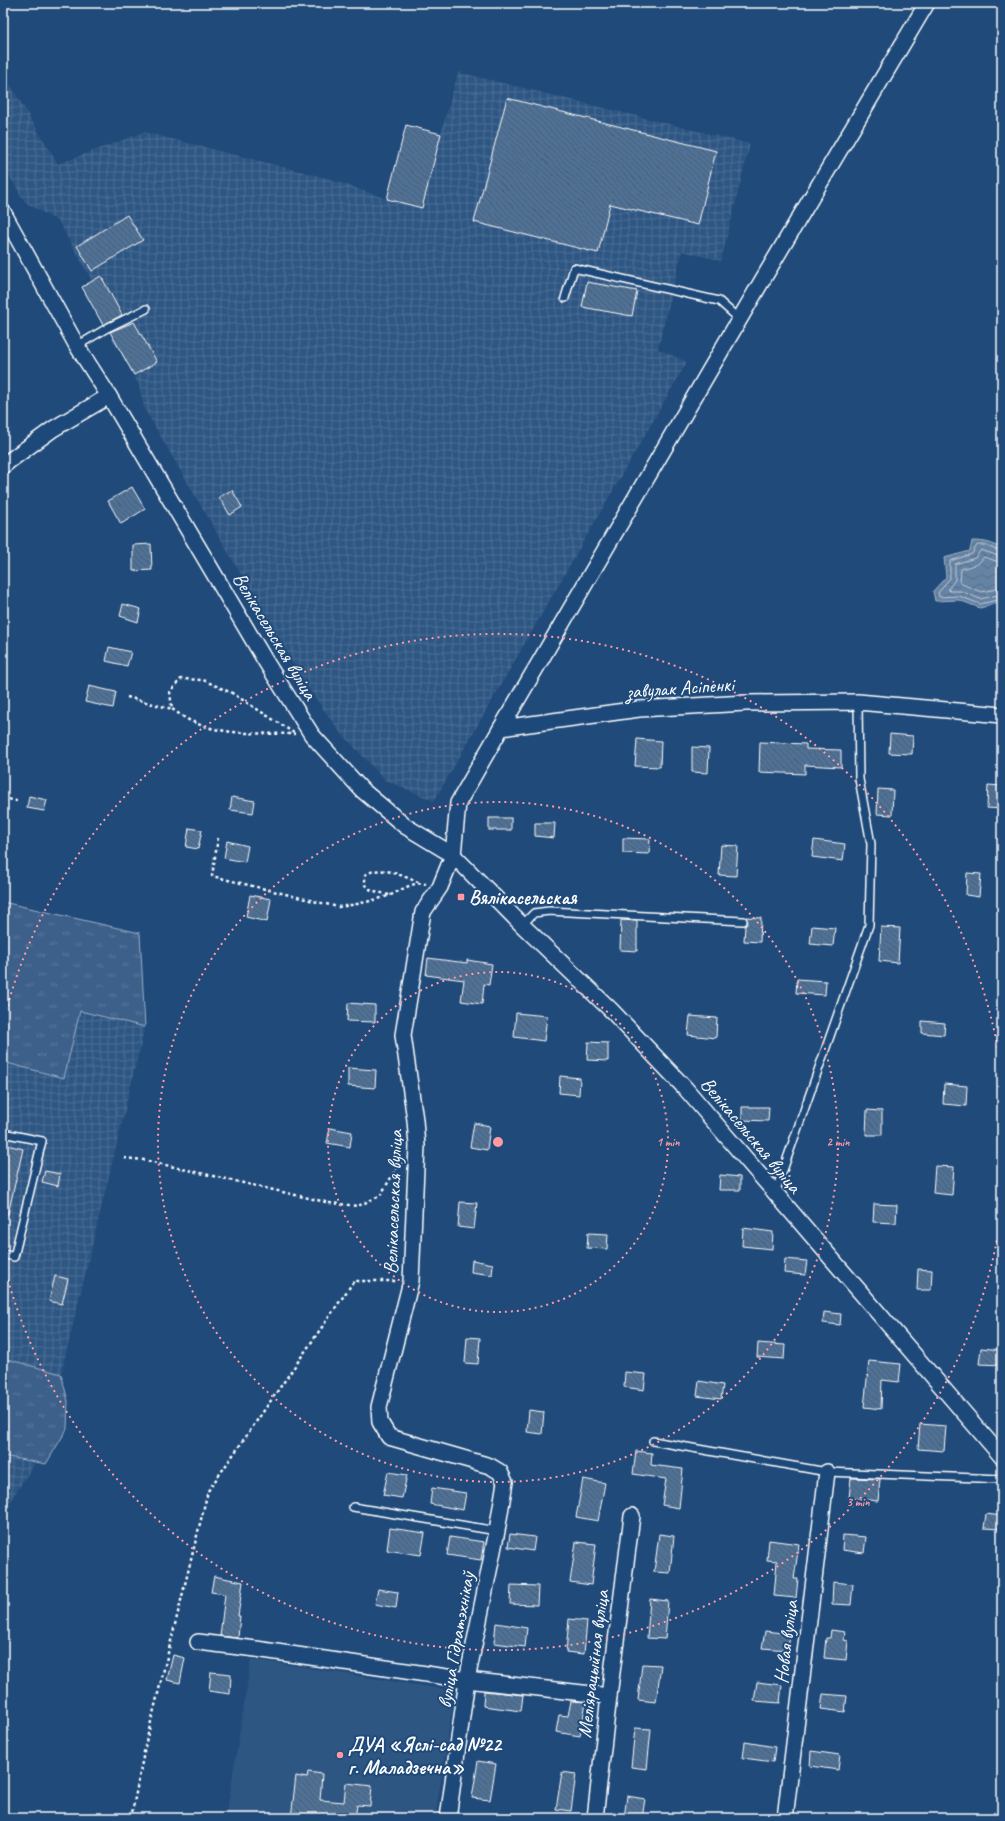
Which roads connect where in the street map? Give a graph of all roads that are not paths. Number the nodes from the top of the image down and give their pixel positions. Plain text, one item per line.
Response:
1 (927, 3) edge
2 (3, 212) edge
3 (565, 298) dead end
4 (146, 309) dead end
5 (739, 319) junction
6 (77, 346) junction
7 (109, 396) junction
8 (3, 466) edge
9 (858, 702) junction
10 (1002, 715) edge
11 (501, 728) junction
12 (453, 855) junction
13 (743, 921) dead end
14 (522, 925) junction
15 (3, 1133) edge
16 (774, 1194) junction
17 (3, 1254) edge
18 (653, 1441) dead end
19 (1002, 1457) edge
20 (500, 1472) joint
21 (827, 1472) junction
22 (1002, 1479) edge
23 (353, 1507) dead end
24 (632, 1516) dead end
25 (497, 1531) junction
26 (198, 1642) dead end
27 (467, 1680) junction
28 (609, 1696) junction
29 (448, 1818) edge
30 (595, 1818) edge
31 (785, 1818) edge

1 - 5 street
2 - 6 street, Велікасельская вуліца
3 - 5 lane
4 - 6 lane
5 - 11 street
6 - 7 street, Велікасельская вуліца
7 - 8 street
7 - 12 street, Велікасельская вуліца
9 - 10 street, завулак Асіпенкі
9 - 11 street, завулак Асіпенкі
9 - 16 lane
11 - 12 street
12 - 14 street, Велікасельская вуліца
12 - 20 street, Велікасельская вуліца
13 - 14 lane
14 - 16 street, Велікасельская вуліца
15 - 17 lane
16 - 19 street, Велікасельская вуліца
18 - 21 lane
20 - 25 street, вуліца Гідратэхнікаў
21 - 22 lane
21 - 31 street, Новая вуліца
23 - 25 lane
24 - 28 street, Меліярацыйная вуліца
25 - 27 street, вуліца Гідратэхнікаў
26 - 27 street
27 - 28 street
27 - 29 street, вуліца Гідратэхнікаў
28 - 30 street, Меліярацыйная вуліца

